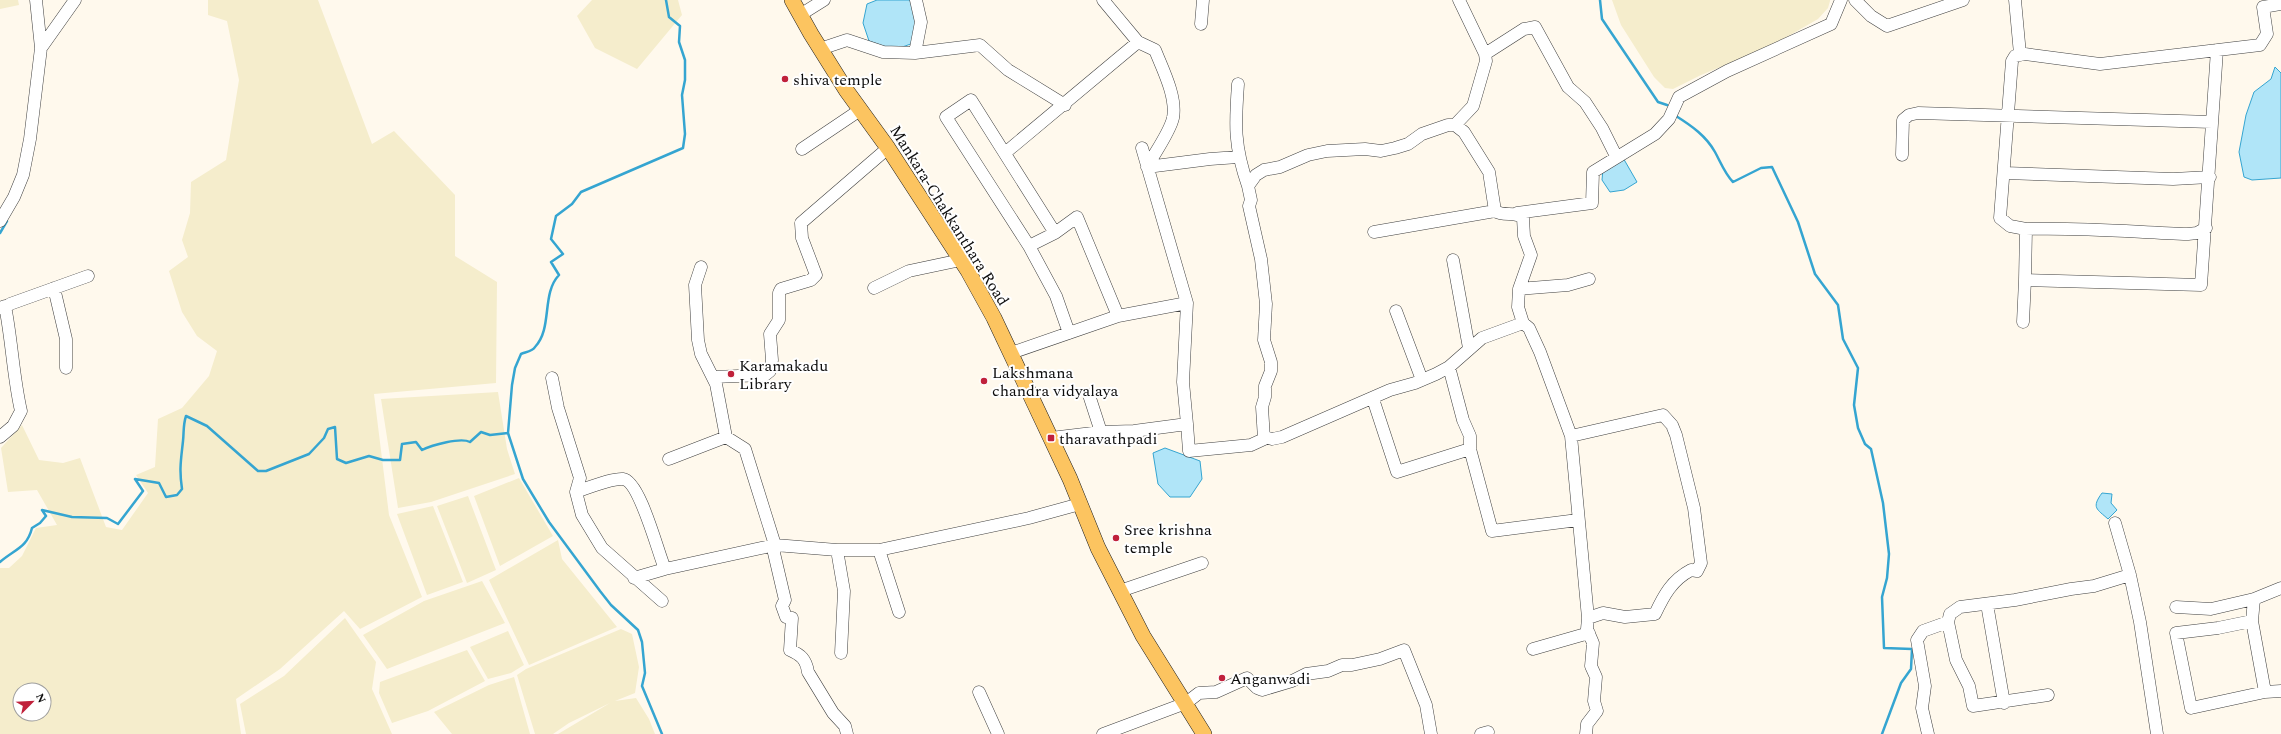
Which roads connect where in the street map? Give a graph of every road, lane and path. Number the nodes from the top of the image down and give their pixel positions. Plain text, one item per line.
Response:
1 (36, 0) edge
2 (75, 0) edge
3 (792, 0) edge
4 (824, 0) edge
5 (916, 0) edge
6 (1103, 0) edge
7 (1203, 0) edge
8 (1459, 0) edge
9 (1841, 0) edge
10 (1855, 0) edge
11 (1963, 0) edge
12 (2015, 0) edge
13 (2262, 4) edge
14 (2281, 4) edge
15 (800, 15) junction
16 (1201, 24) dead end
17 (1138, 42) junction
18 (41, 48) junction
19 (820, 49) junction
20 (2217, 50) junction
21 (914, 53) junction
22 (1485, 54) junction
23 (2020, 54) junction
24 (1238, 84) dead end
25 (1065, 105) junction
26 (860, 110) junction
27 (2008, 116) junction
28 (2212, 122) junction
29 (1455, 125) junction
30 (888, 148) junction
31 (1142, 148) dead end
32 (802, 149) dead end
33 (1005, 153) junction
34 (1902, 155) dead end
35 (1616, 156) junction
36 (1238, 157) junction
37 (1147, 167) junction
38 (2005, 173) junction
39 (2210, 177) junction
40 (1248, 186) junction
41 (1495, 211) junction
42 (1517, 213) junction
43 (0, 221) edge
44 (2206, 228) junction
45 (2026, 229) junction
46 (1374, 232) dead end
47 (1055, 233) junction
48 (1028, 246) junction
49 (961, 260) junction
50 (1453, 260) dead end
51 (701, 267) dead end
52 (88, 276) dead end
53 (1589, 279) dead end
54 (2025, 280) junction
55 (54, 288) junction
56 (874, 288) dead end
57 (1519, 289) junction
58 (1187, 303) junction
59 (3, 308) edge
60 (1396, 311) dead end
61 (1118, 316) junction
62 (2023, 322) dead end
63 (1523, 323) junction
64 (1069, 333) junction
65 (1469, 348) junction
66 (1011, 353) junction
67 (1449, 367) junction
68 (66, 368) dead end
69 (713, 377) junction
70 (552, 378) dead end
71 (1422, 380) junction
72 (1089, 395) dead end
73 (1373, 399) junction
74 (1187, 424) junction
75 (1101, 432) junction
76 (1571, 436) junction
77 (0, 437) edge
78 (726, 437) junction
79 (1264, 437) junction
80 (1051, 438) junction
81 (1470, 449) junction
82 (669, 459) dead end
83 (576, 492) junction
84 (1080, 504) junction
85 (1578, 520) junction
86 (2115, 523) dead end
87 (774, 545) junction
88 (837, 550) junction
89 (879, 550) junction
90 (1202, 563) dead end
91 (665, 569) junction
92 (2130, 575) junction
93 (634, 578) junction
94 (2281, 588) edge
95 (1120, 591) junction
96 (2254, 599) junction
97 (662, 601) dead end
98 (1987, 604) junction
99 (2176, 607) dead end
100 (899, 612) dead end
101 (1588, 618) junction
102 (2252, 621) junction
103 (1948, 622) junction
104 (1589, 633) junction
105 (1533, 649) dead end
106 (841, 653) dead end
107 (2281, 691) edge
108 (979, 692) dead end
109 (2265, 692) junction
110 (2048, 695) dead end
111 (1186, 703) junction
112 (2004, 703) junction
113 (846, 734) edge
114 (998, 734) edge
115 (1103, 734) edge
116 (1204, 734) edge
117 (1430, 734) edge
118 (1586, 734) edge
119 (1928, 734) edge
120 (2157, 734) edge

1 - 18 street
2 - 18 street
3 - 15 main road, Mankara-Chakkanthara Road
4 - 15 street
5 - 21 street
6 - 17 street
7 - 16 street
8 - 22 street
9 - 35 street
10 - 11 street
12 - 23 street
13 - 14 street
13 - 20 street
15 - 19 main road, Mankara-Chakkanthara Road
17 - 25 street
17 - 37 street
18 - 43 street
19 - 21 street
19 - 26 main road, Mankara-Chakkanthara Road
20 - 23 street
20 - 28 street
21 - 25 street
22 - 29 street
22 - 35 street
23 - 27 street
24 - 36 street
25 - 33 street
26 - 30 main road, Mankara-Chakkanthara Road
26 - 32 street
27 - 28 street
27 - 34 street
27 - 38 street
28 - 39 street
29 - 40 street
29 - 41 street
30 - 49 main road, Mankara-Chakkanthara Road
30 - 69 street
31 - 37 street
33 - 47 street
33 - 48 street
35 - 42 street
36 - 37 street
36 - 40 street
37 - 58 street
38 - 39 street
38 - 45 street
39 - 44 street
40 - 79 street
41 - 42 street
41 - 46 street
42 - 57 street
44 - 45 street
44 - 54 street
45 - 54 street
47 - 48 street
47 - 61 street
48 - 64 street
49 - 56 street
49 - 66 main road, Mankara-Chakkanthara Road
50 - 65 street
51 - 69 street
52 - 55 street
53 - 57 street
54 - 62 street
55 - 59 street
55 - 68 street
57 - 63 street
58 - 61 street
58 - 74 street
59 - 77 street
60 - 71 street
61 - 64 street
63 - 65 street
63 - 76 street
64 - 66 street
65 - 67 street
66 - 80 main road, Mankara-Chakkanthara Road
67 - 71 street
67 - 81 street
69 - 78 street
70 - 83 street
71 - 73 street
72 - 75 street
73 - 79 street
73 - 81 street
74 - 75 street
74 - 79 street
75 - 80 street
76 - 85 street
76 - 101 street
78 - 82 street
78 - 87 street
80 - 84 main road, Mankara-Chakkanthara Road
81 - 85 street
83 - 91 street
83 - 93 street
84 - 89 street
84 - 95 main road, Mankara-Chakkanthara Road
85 - 101 street
86 - 92 street
87 - 88 street
87 - 91 street
87 - 113 street
88 - 89 street
88 - 106 street
89 - 100 street
90 - 95 street
91 - 93 street
92 - 98 street
92 - 120 street
93 - 97 street
94 - 96 street
95 - 111 main road, Mankara-Chakkanthara Road
96 - 99 street
96 - 102 street
98 - 103 street
98 - 112 street
101 - 104 street
102 - 109 street
102 - 109 street
103 - 112 street
103 - 119 street
104 - 105 street
104 - 118 street
107 - 109 street
108 - 114 street
110 - 112 street
111 - 115 street
111 - 116 main road, Mankara-Chakkanthara Road
111 - 117 street

